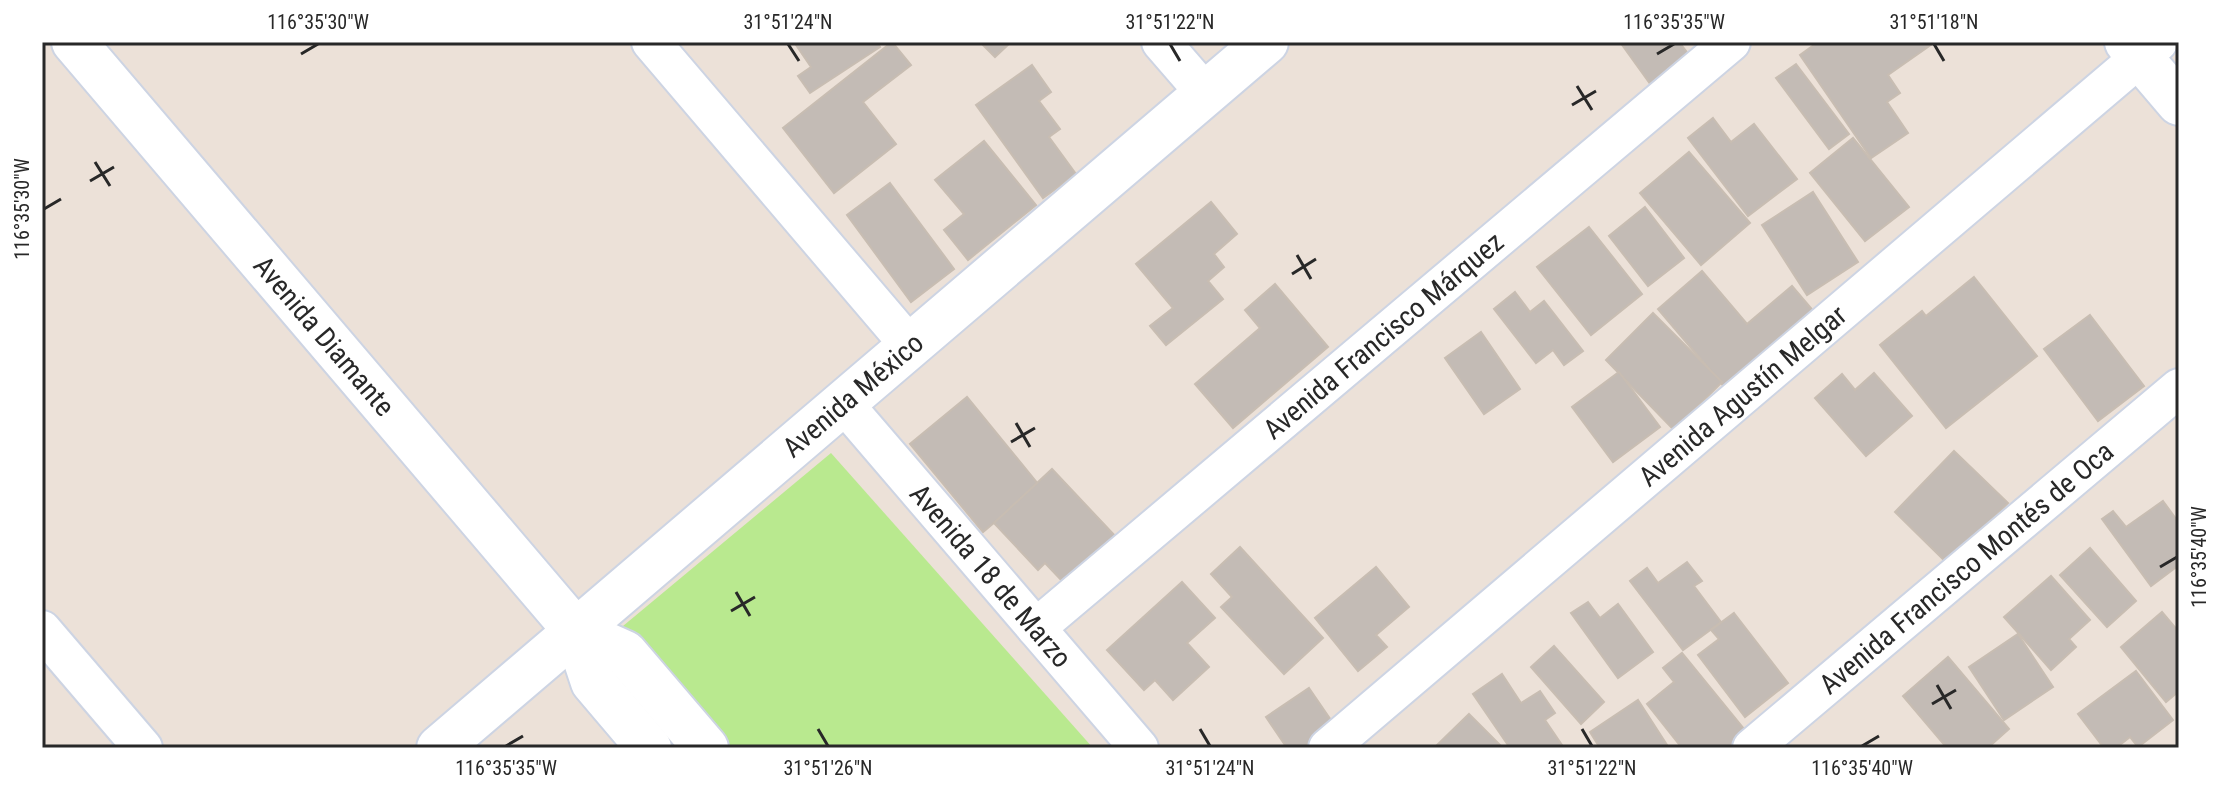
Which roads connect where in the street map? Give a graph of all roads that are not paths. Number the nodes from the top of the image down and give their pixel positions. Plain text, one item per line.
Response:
1 (74, 42) edge
2 (651, 42) edge
3 (1161, 42) edge
4 (1266, 42) edge
5 (1731, 42) edge
6 (2142, 47) edge
7 (1206, 94) junction
8 (2179, 103) edge
9 (911, 347) junction
10 (2179, 388) edge
11 (844, 404) junction
12 (1036, 628) junction
13 (42, 630) edge
14 (576, 631) junction
15 (143, 748) edge
16 (439, 748) edge
17 (649, 748) edge
18 (706, 748) edge
19 (1139, 748) edge
20 (1328, 748) edge
21 (1752, 748) edge

1 - 14 main road, Avenida Diamante
2 - 9 street
3 - 7 street
4 - 7 main road, Avenida México
5 - 12 street, Avenida Francisco Márquez
6 - 8 main road
6 - 20 street, Avenida Agustín Melgar
7 - 9 main road, Avenida México
9 - 11 main road, Avenida México
10 - 21 street, Avenida Francisco Montés de Oca
11 - 12 street, Avenida 18 de Marzo
11 - 14 main road, Avenida México
12 - 19 street, Avenida 18 de Marzo
13 - 15 street
14 - 16 main road, Avenida México
14 - 17 main road, Avenida Diamante
14 - 18 main road, Avenida Diamante

